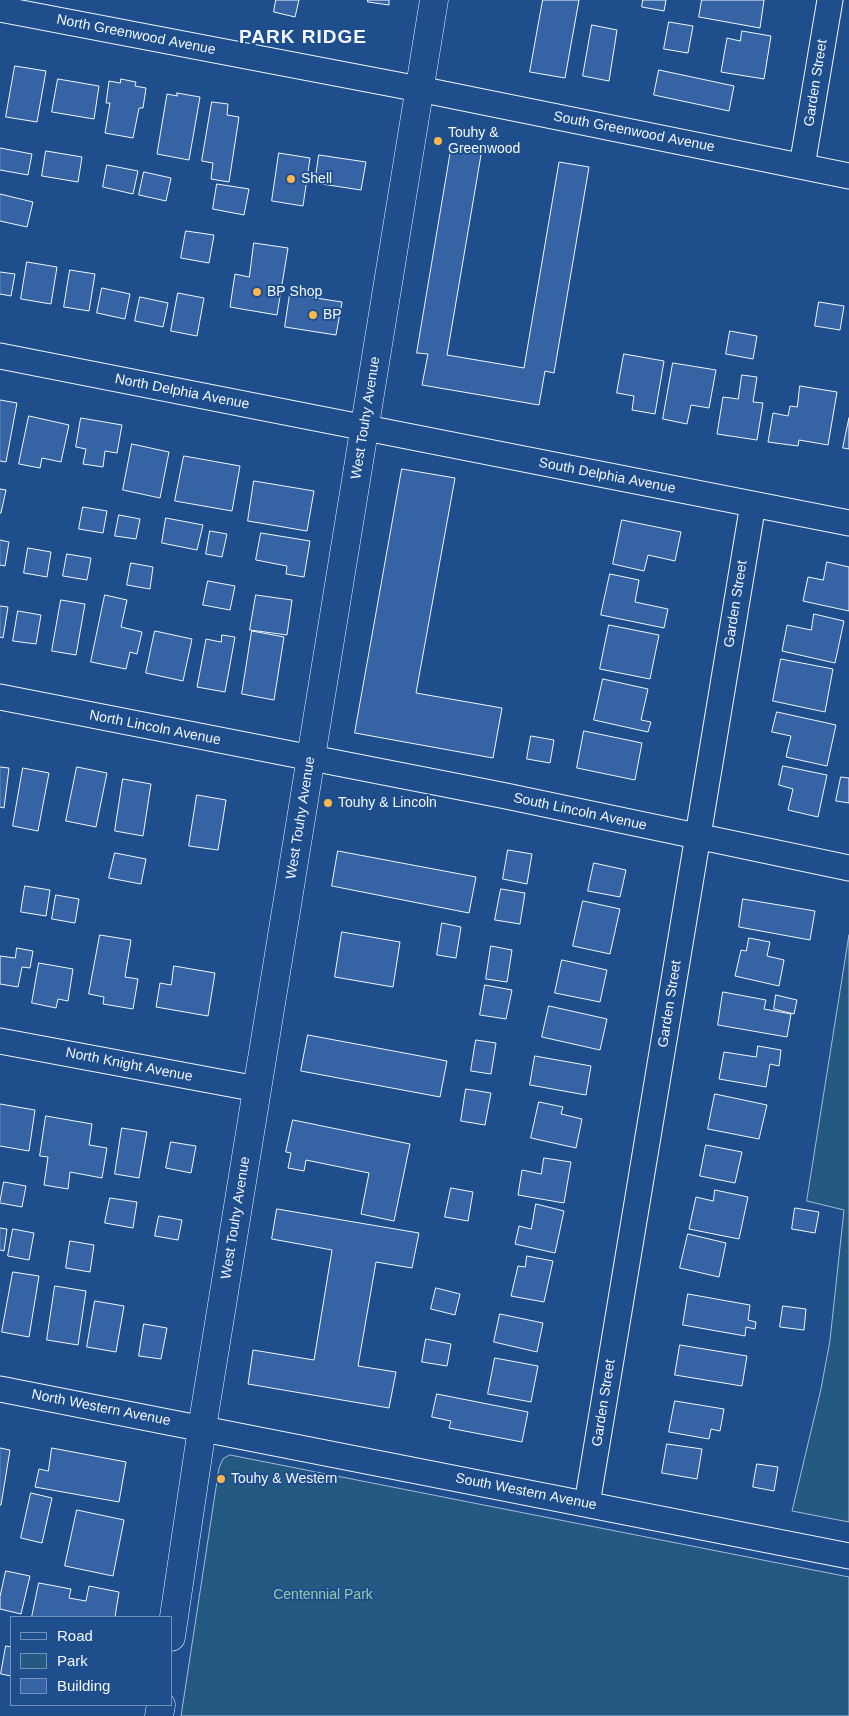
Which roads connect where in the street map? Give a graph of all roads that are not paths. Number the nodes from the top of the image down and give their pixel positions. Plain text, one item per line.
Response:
1 (434, 0) edge
2 (830, 0) edge
3 (0, 9) edge
4 (419, 89) junction
5 (802, 166) junction
6 (849, 176) edge
7 (0, 356) edge
8 (364, 429) junction
9 (753, 504) junction
10 (849, 523) edge
11 (0, 698) edge
12 (311, 759) junction
13 (698, 838) junction
14 (849, 868) edge
15 (0, 1041) edge
16 (257, 1089) junction
17 (0, 1389) edge
18 (202, 1428) junction
19 (587, 1504) junction
20 (849, 1556) edge
21 (172, 1630) edge

1 - 4 main road, West Touhy Avenue
2 - 5 street, Garden Street
3 - 4 street, North Greenwood Avenue
4 - 5 street, South Greenwood Avenue
4 - 8 main road, West Touhy Avenue
5 - 6 street, South Greenwood Avenue
7 - 8 street, North Delphia Avenue
8 - 9 street, South Delphia Avenue
8 - 12 main road, West Touhy Avenue
9 - 10 street, South Delphia Avenue
9 - 13 street, Garden Street
11 - 12 street, North Lincoln Avenue
12 - 13 street, South Lincoln Avenue
12 - 16 main road, West Touhy Avenue
13 - 14 street, South Lincoln Avenue
13 - 19 street, Garden Street
15 - 16 street, North Knight Avenue
16 - 18 main road, West Touhy Avenue
17 - 18 street, North Western Avenue
18 - 19 street, South Western Avenue
18 - 21 main road, West Touhy Avenue
19 - 20 street, South Western Avenue

